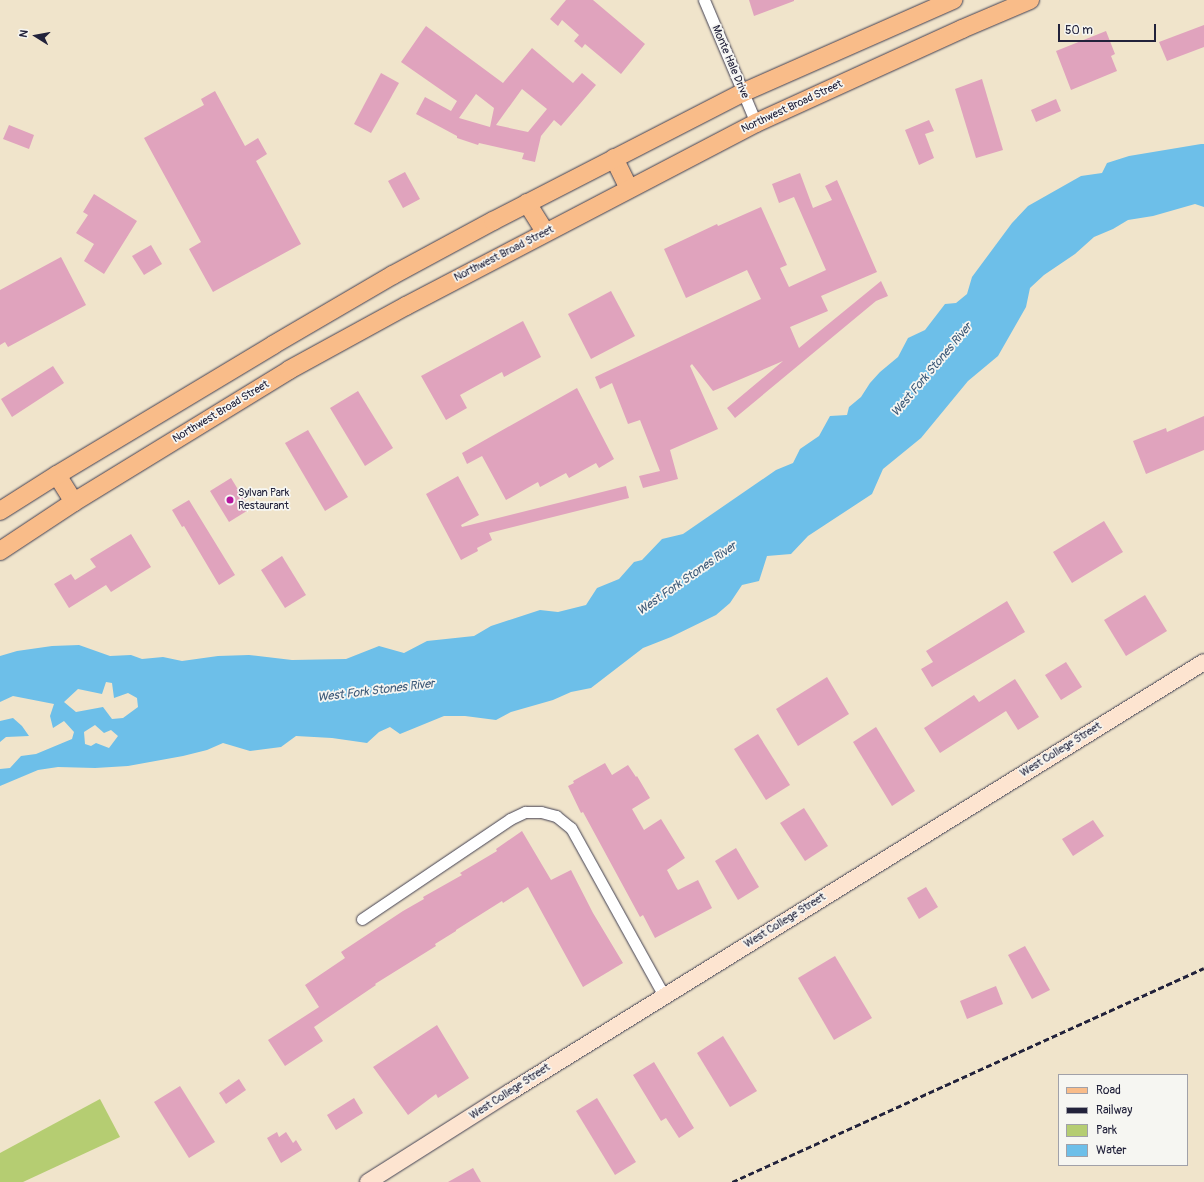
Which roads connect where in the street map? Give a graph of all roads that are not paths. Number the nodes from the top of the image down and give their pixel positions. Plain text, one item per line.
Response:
1 (704, 0) edge
2 (953, 0) edge
3 (1030, 0) edge
4 (742, 93) junction
5 (756, 123) junction
6 (614, 158) junction
7 (629, 189) junction
8 (527, 203) junction
9 (545, 232) junction
10 (273, 345) junction
11 (289, 370) junction
12 (57, 474) junction
13 (74, 502) junction
14 (0, 512) edge
15 (0, 550) edge
16 (1204, 662) edge
17 (362, 919) dead end
18 (664, 996) junction
19 (368, 1182) edge

1 - 4 street, Monte Hale Drive
2 - 4 main road
3 - 5 main road, Northwest Broad Street
4 - 5 street, Monte Hale Drive
4 - 6 main road
5 - 7 main road, Northwest Broad Street
6 - 7 main road
6 - 8 main road
7 - 9 main road, Northwest Broad Street
8 - 9 main road
8 - 10 main road
9 - 11 main road, Northwest Broad Street
10 - 11 main road
10 - 12 main road
11 - 13 main road, Northwest Broad Street
12 - 13 main road
12 - 14 main road
13 - 15 main road, Northwest Broad Street
16 - 18 street, West College Street
17 - 18 street
18 - 19 street, West College Street

